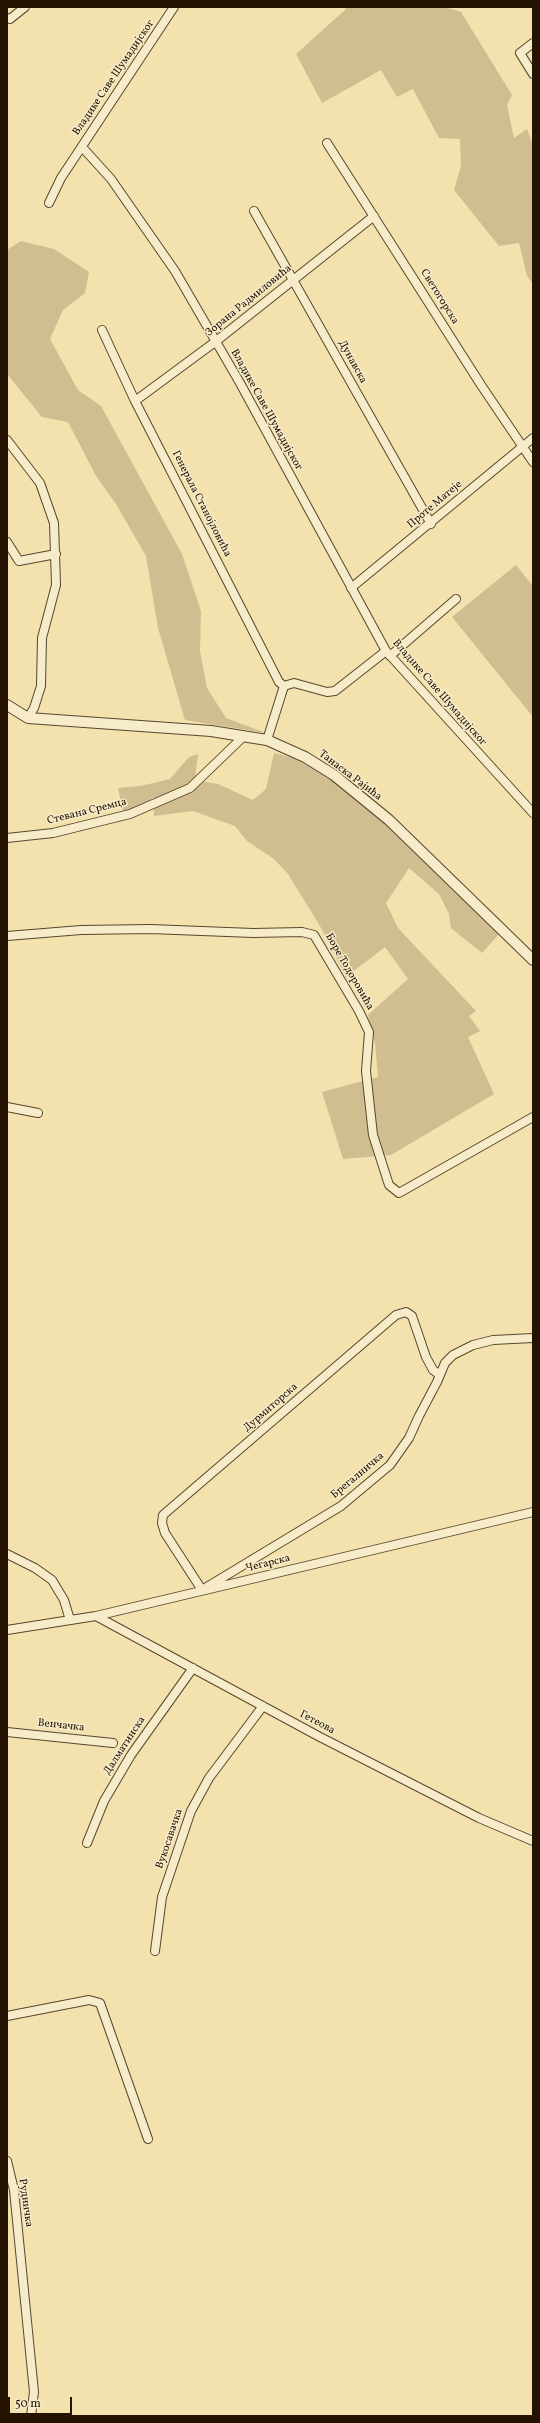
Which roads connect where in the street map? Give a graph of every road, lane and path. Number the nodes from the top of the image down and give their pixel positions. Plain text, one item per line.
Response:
1 (25, 7) edge
2 (174, 7) edge
3 (7, 18) edge
4 (533, 43) edge
5 (533, 74) edge
6 (328, 143) dead end
7 (82, 147) junction
8 (49, 203) dead end
9 (254, 211) dead end
10 (374, 216) junction
11 (294, 279) junction
12 (102, 330) dead end
13 (215, 342) junction
14 (135, 401) junction
15 (533, 438) edge
16 (7, 440) edge
17 (521, 447) junction
18 (533, 462) edge
19 (431, 524) junction
20 (7, 542) edge
21 (56, 554) junction
22 (351, 588) junction
23 (456, 599) dead end
24 (388, 653) junction
25 (284, 686) junction
26 (7, 705) edge
27 (28, 718) junction
28 (244, 736) junction
29 (267, 740) junction
30 (533, 813) edge
31 (7, 838) edge
32 (7, 936) edge
33 (533, 960) edge
34 (7, 1107) edge
35 (38, 1113) dead end
36 (533, 1117) edge
37 (533, 1338) edge
38 (440, 1375) junction
39 (533, 1512) edge
40 (7, 1554) edge
41 (202, 1590) junction
42 (96, 1616) junction
43 (70, 1620) junction
44 (7, 1630) edge
45 (193, 1668) junction
46 (263, 1706) junction
47 (7, 1732) edge
48 (112, 1743) dead end
49 (533, 1841) edge
50 (87, 1842) dead end
51 (155, 1951) dead end
52 (7, 2016) edge
53 (148, 2139) dead end
54 (7, 2161) edge
55 (31, 2416) edge

1 - 3 street
2 - 7 street, Владике Саве Шумадијског
4 - 5 street
6 - 10 street, Светогорска
7 - 8 street
7 - 13 street, Владике Саве Шумадијског
9 - 11 street, Дунавска
10 - 11 street, Зорана Радмиловића
10 - 17 street, Светогорска
11 - 13 street, Зорана Радмиловића
11 - 19 street, Дунавска
12 - 14 street, Генерала Станојловића
13 - 14 street, Зорана Радмиловића
13 - 22 street, Владике Саве Шумадијског
14 - 25 street, Генерала Станојловића
15 - 17 street, Проте Матеје
16 - 21 street
17 - 18 street, Светогорска
17 - 19 street, Проте Матеје
19 - 22 street, Проте Матеје
20 - 21 street
21 - 27 street
22 - 24 street, Владике Саве Шумадијског
23 - 24 street
24 - 25 street
24 - 30 street, Владике Саве Шумадијског
25 - 29 street
26 - 27 street, Танаска Рајића
27 - 28 street, Танаска Рајића
28 - 29 street, Танаска Рајића
28 - 31 street, Стевана Сремца
29 - 33 street, Танаска Рајића
32 - 36 street, Боре Тодоровића
34 - 35 street
37 - 38 street, Брегалничка
38 - 41 street, Брегалничка
38 - 41 street, Дурмиторска
39 - 41 street, Чегарска
40 - 43 street
41 - 42 street, Чегарска
42 - 43 street, Чегарска
42 - 45 street, Гетеова
43 - 44 street, Чегарска
45 - 46 street, Гетеова
45 - 50 street, Далматинска
46 - 49 street, Гетеова
46 - 51 street, Вукосавачка
47 - 48 street, Венчачка
52 - 53 street
54 - 55 street, Рудничка

